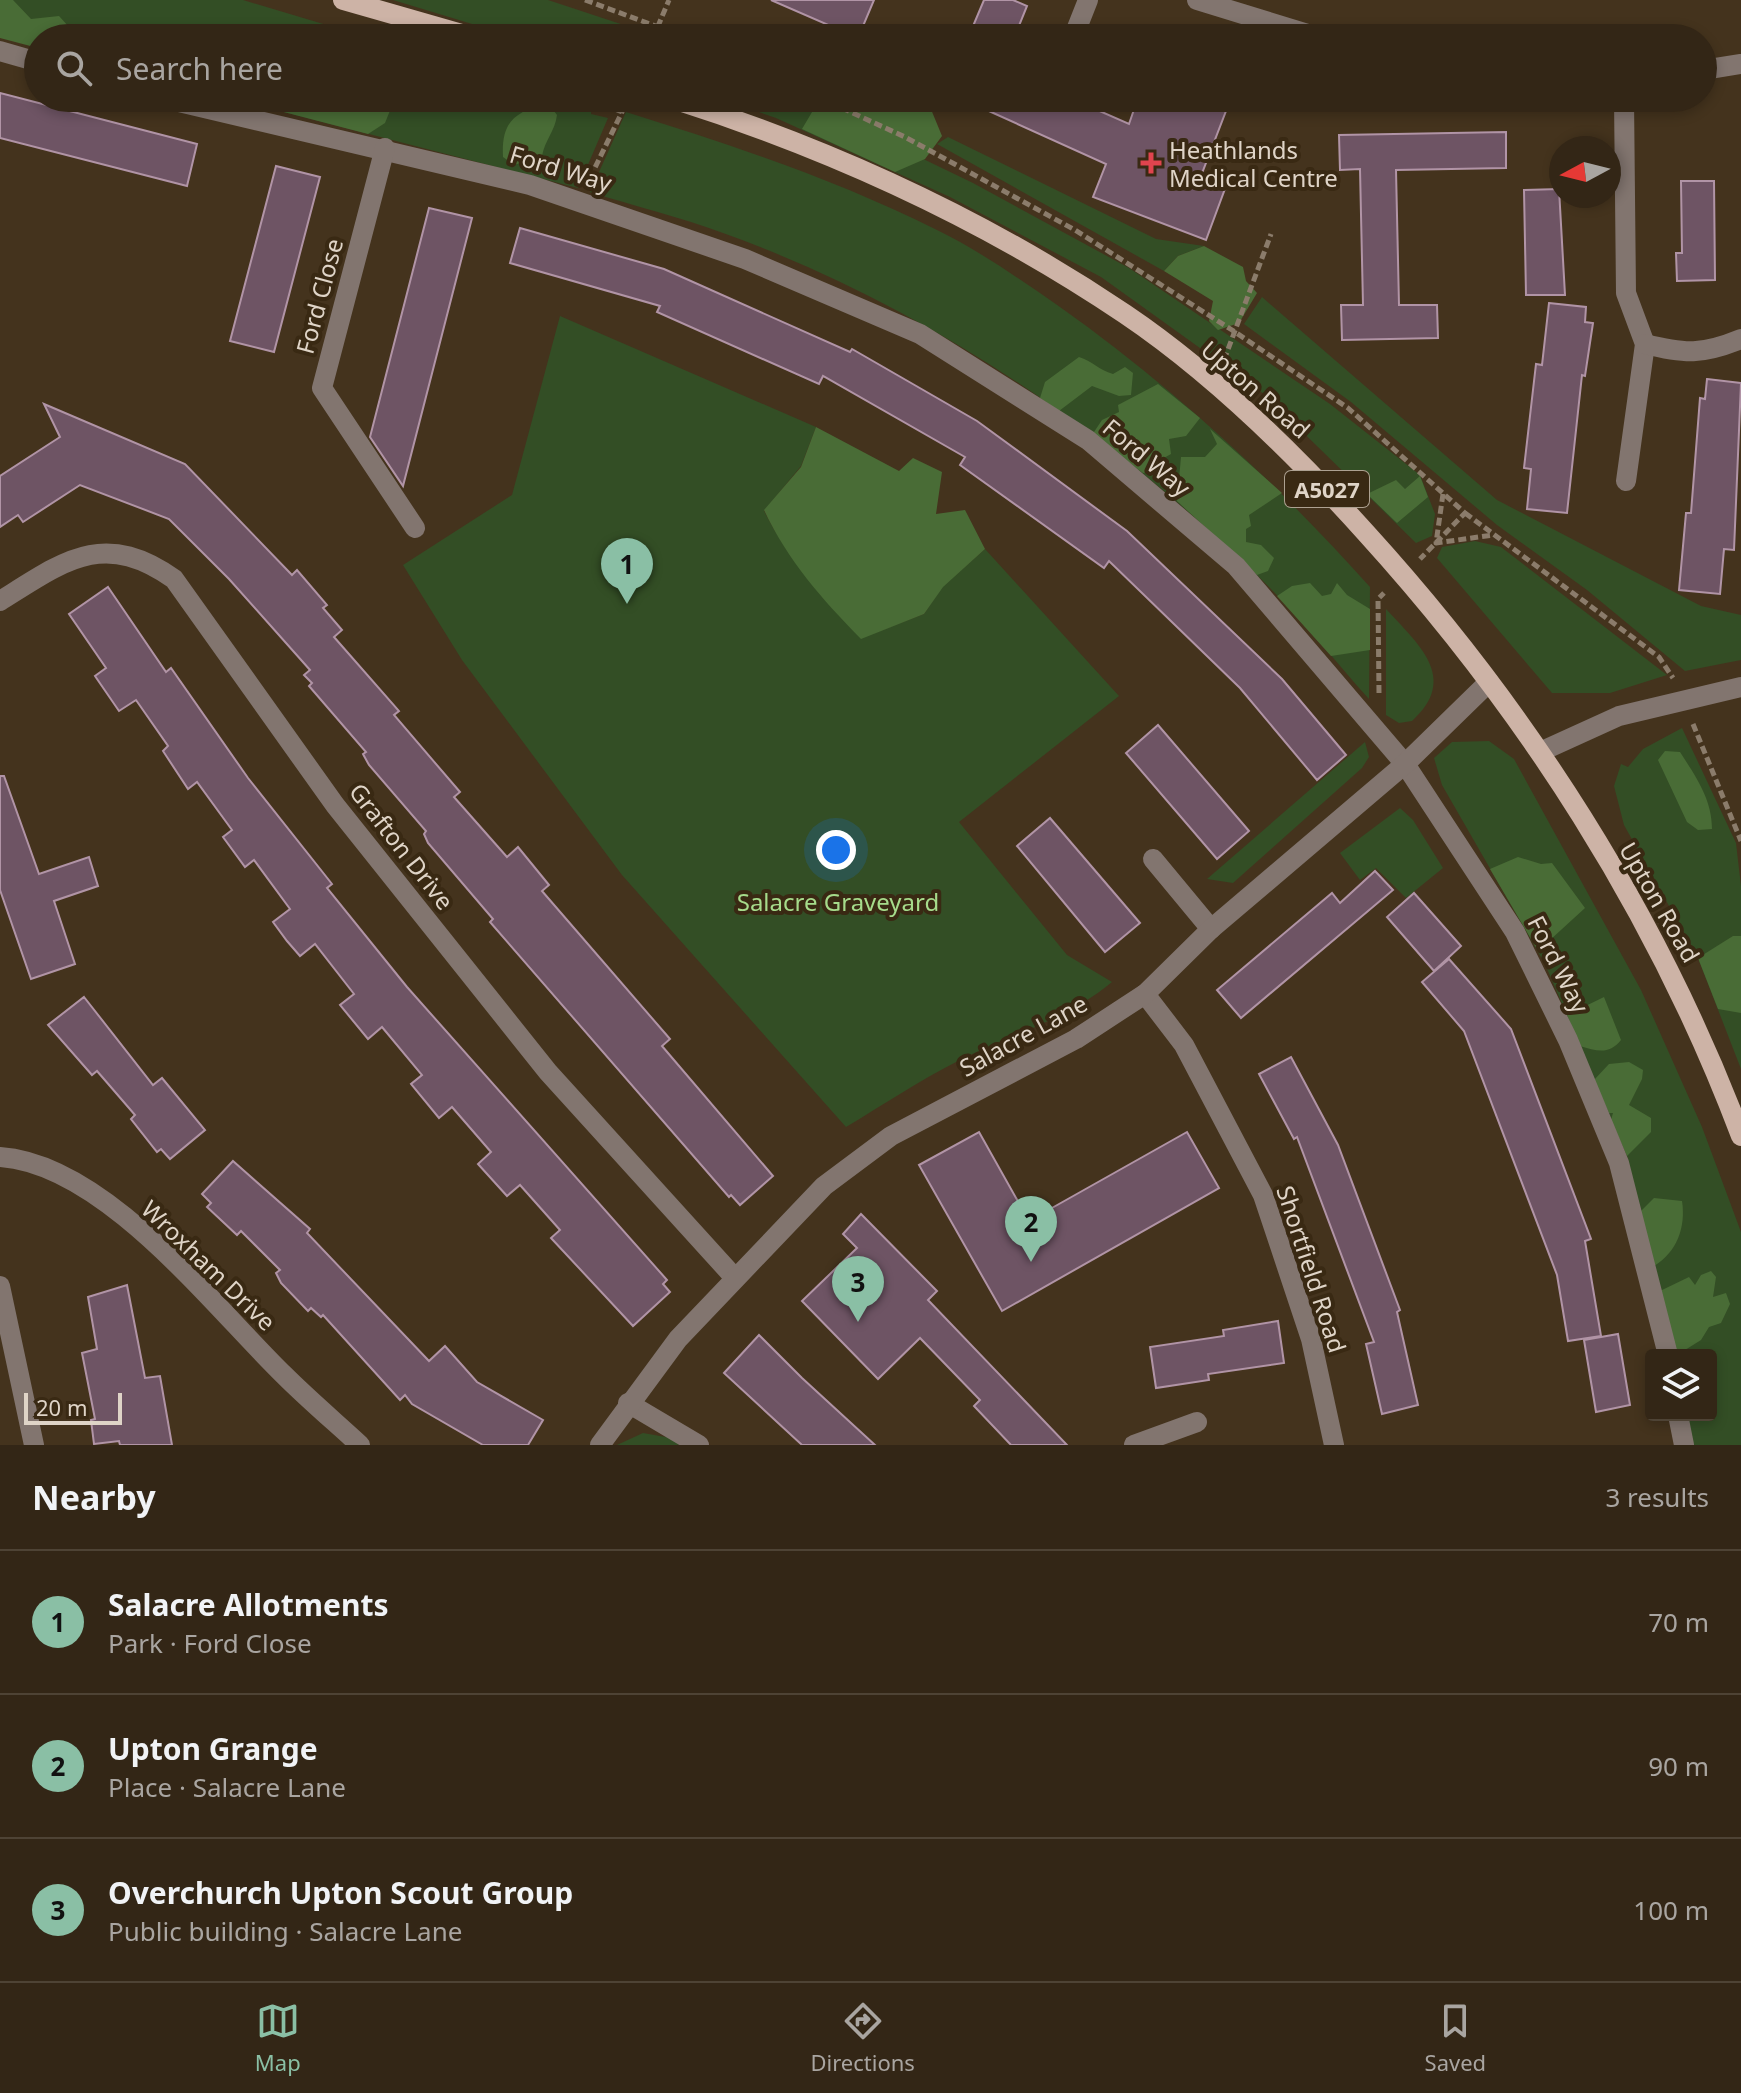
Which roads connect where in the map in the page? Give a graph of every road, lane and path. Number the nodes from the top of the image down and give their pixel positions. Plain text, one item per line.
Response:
1 (343, 0) edge
2 (585, 0) edge
3 (669, 0) edge
4 (1088, 0) edge
5 (1197, 0) edge
6 (427, 24) edge
7 (658, 24) joint
8 (1079, 24) edge
9 (1275, 24) edge
10 (0, 51) edge
11 (24, 58) edge
12 (1741, 64) edge
13 (1717, 68) edge
14 (218, 112) edge
15 (622, 112) edge
16 (715, 112) edge
17 (1624, 112) edge
18 (385, 148) junction
19 (580, 200) junction
20 (1271, 234) dead end
21 (1741, 339) edge
22 (1645, 344) junction
23 (1212, 382) junction
24 (1626, 481) dead end
25 (1443, 494) dead end
26 (1465, 513) dead end
27 (415, 528) dead end
28 (1494, 535) junction
29 (0, 601) edge
30 (1489, 682) junction
31 (1741, 687) edge
32 (1687, 700) junction
33 (1542, 751) junction
34 (1405, 764) junction
35 (1741, 841) edge
36 (1153, 859) dead end
37 (1211, 929) junction
38 (1145, 994) junction
39 (1741, 1136) edge
40 (0, 1157) edge
41 (734, 1277) junction
42 (0, 1286) edge
43 (1666, 1349) edge
44 (628, 1403) junction
45 (1679, 1421) edge
46 (1197, 1422) dead end
47 (1167, 1440) edge
48 (34, 1445) edge
49 (360, 1445) edge
50 (600, 1445) edge
51 (699, 1445) edge
52 (1134, 1445) edge
53 (1334, 1445) edge
54 (1684, 1445) edge

1 - 6 main road
2 - 7 path
3 - 7 path
4 - 8 street
5 - 9 street
10 - 11 street
12 - 13 street
14 - 18 street, Ford Way
15 - 19 path
16 - 23 main road, Upton Road / A5027
17 - 22 street
18 - 19 street, Ford Way
18 - 27 street, Ford Close
19 - 34 street, Ford Way
20 - 23 path
21 - 22 street
22 - 24 street
23 - 30 main road, Upton Road / A5027
25 - 28 path
26 - 28 path
28 - 32 path
29 - 41 street, Grafton Drive
30 - 33 main road, Upton Road / A5027
30 - 34 street, Salacre Lane
31 - 32 street
32 - 33 street
32 - 35 path
33 - 39 main road, Upton Road / A5027
34 - 37 street, Salacre Lane
34 - 43 street, Ford Way
36 - 37 street
37 - 38 street, Salacre Lane
38 - 41 street, Salacre Lane
38 - 53 street, Shortfield Road
40 - 49 street, Wroxham Drive
41 - 44 street, Salacre Lane
42 - 48 street
44 - 50 street, Salacre Lane
44 - 51 street
45 - 54 street
46 - 47 street
47 - 52 street

